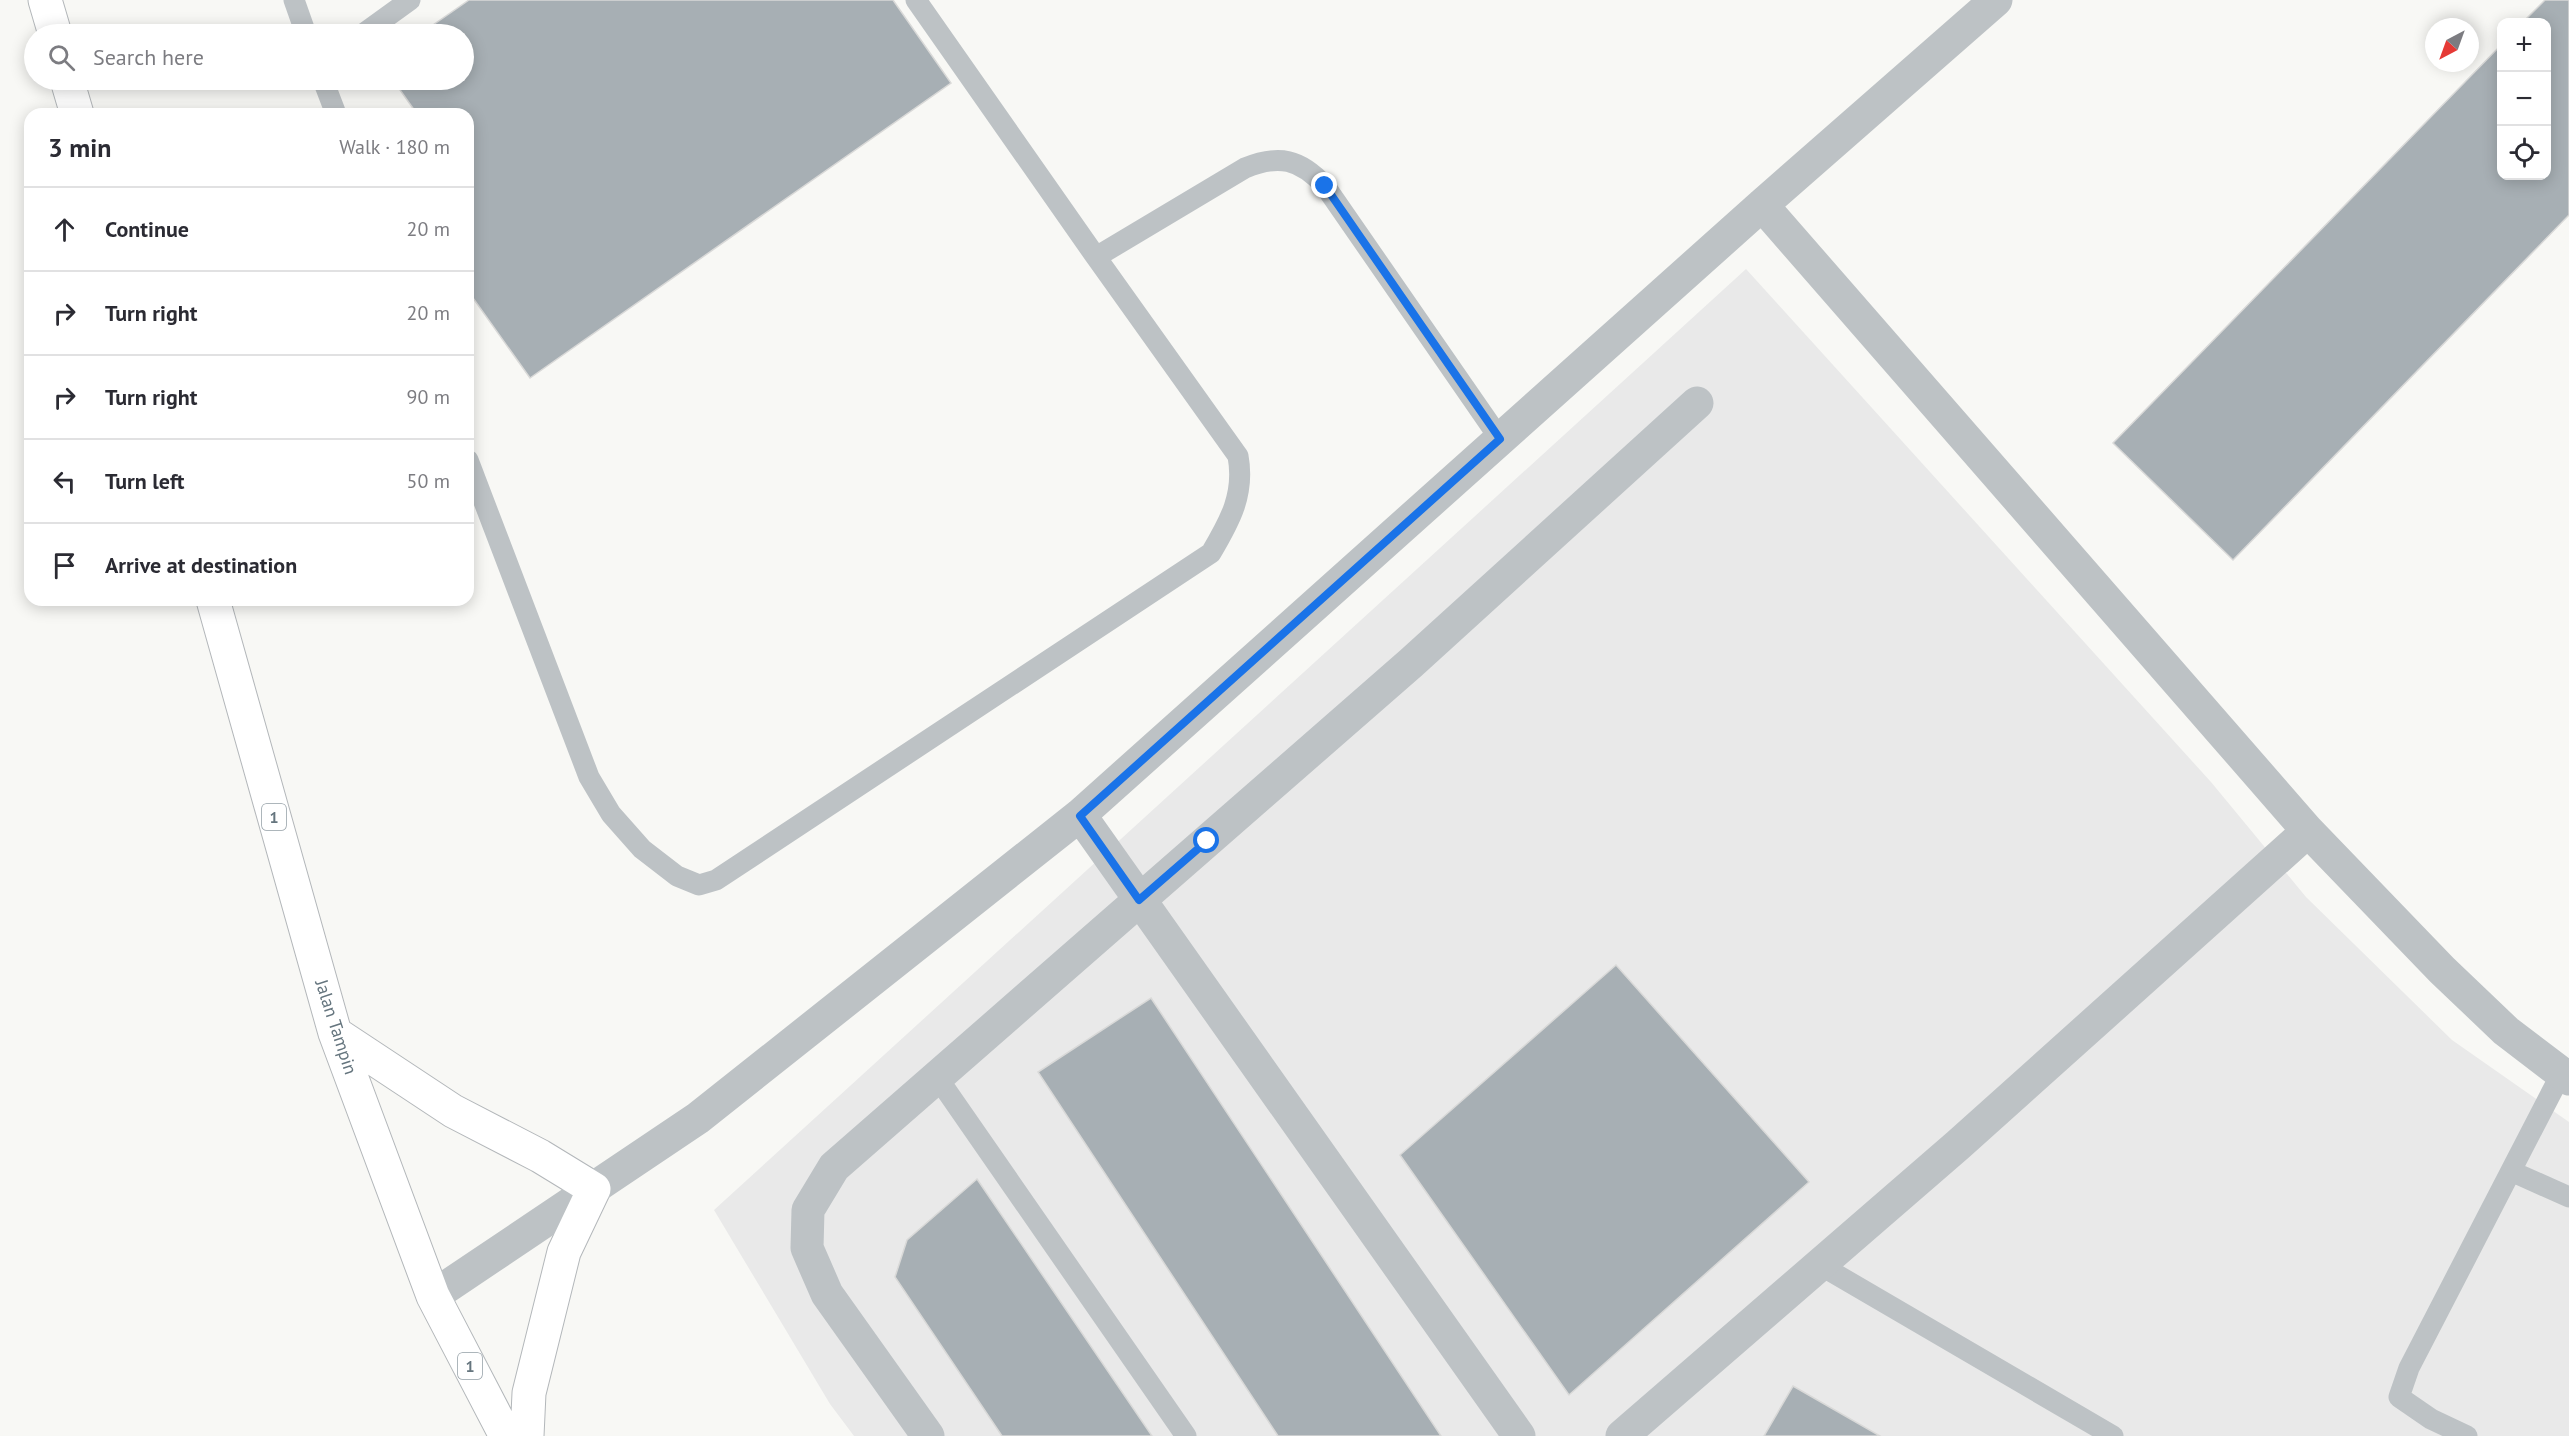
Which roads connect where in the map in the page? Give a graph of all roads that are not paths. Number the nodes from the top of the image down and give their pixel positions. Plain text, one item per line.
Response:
1 (45, 0) edge
2 (294, 0) edge
3 (410, 0) edge
4 (916, 0) edge
5 (1996, 0) edge
6 (52, 24) edge
7 (302, 24) edge
8 (377, 24) edge
9 (70, 90) edge
10 (327, 90) edge
11 (75, 108) edge
12 (334, 108) edge
13 (1762, 205) junction
14 (1096, 257) junction
15 (1696, 403) dead end
16 (1500, 439) junction
17 (474, 476) edge
18 (215, 606) edge
19 (1080, 816) junction
20 (2308, 831) junction
21 (1139, 900) junction
22 (335, 1034) junction
23 (937, 1077) junction
24 (2565, 1077) edge
25 (2513, 1172) junction
26 (594, 1189) junction
27 (2569, 1197) edge
28 (1820, 1265) junction
29 (433, 1296) junction
30 (506, 1436) edge
31 (527, 1436) edge
32 (928, 1436) edge
33 (1186, 1436) edge
34 (1519, 1436) edge
35 (1622, 1436) edge
36 (2113, 1436) edge
37 (2467, 1436) edge

1 - 6 highway
2 - 7 lane
3 - 8 lane
4 - 14 lane
5 - 13 street
9 - 11 highway
10 - 12 lane
13 - 16 street
13 - 20 street
14 - 16 lane
14 - 17 lane
15 - 21 street
16 - 19 street
18 - 22 highway, Jalan Tampin / 1
19 - 21 street
19 - 26 street
20 - 24 street
20 - 28 street
21 - 23 street
21 - 34 street
22 - 26 highway
22 - 29 highway, Jalan Tampin / 1
23 - 32 street
23 - 33 lane
24 - 25 lane
25 - 27 lane
25 - 37 lane
26 - 29 street
26 - 31 highway
28 - 35 street
28 - 36 lane
29 - 30 highway, Jalan Tampin / 1

